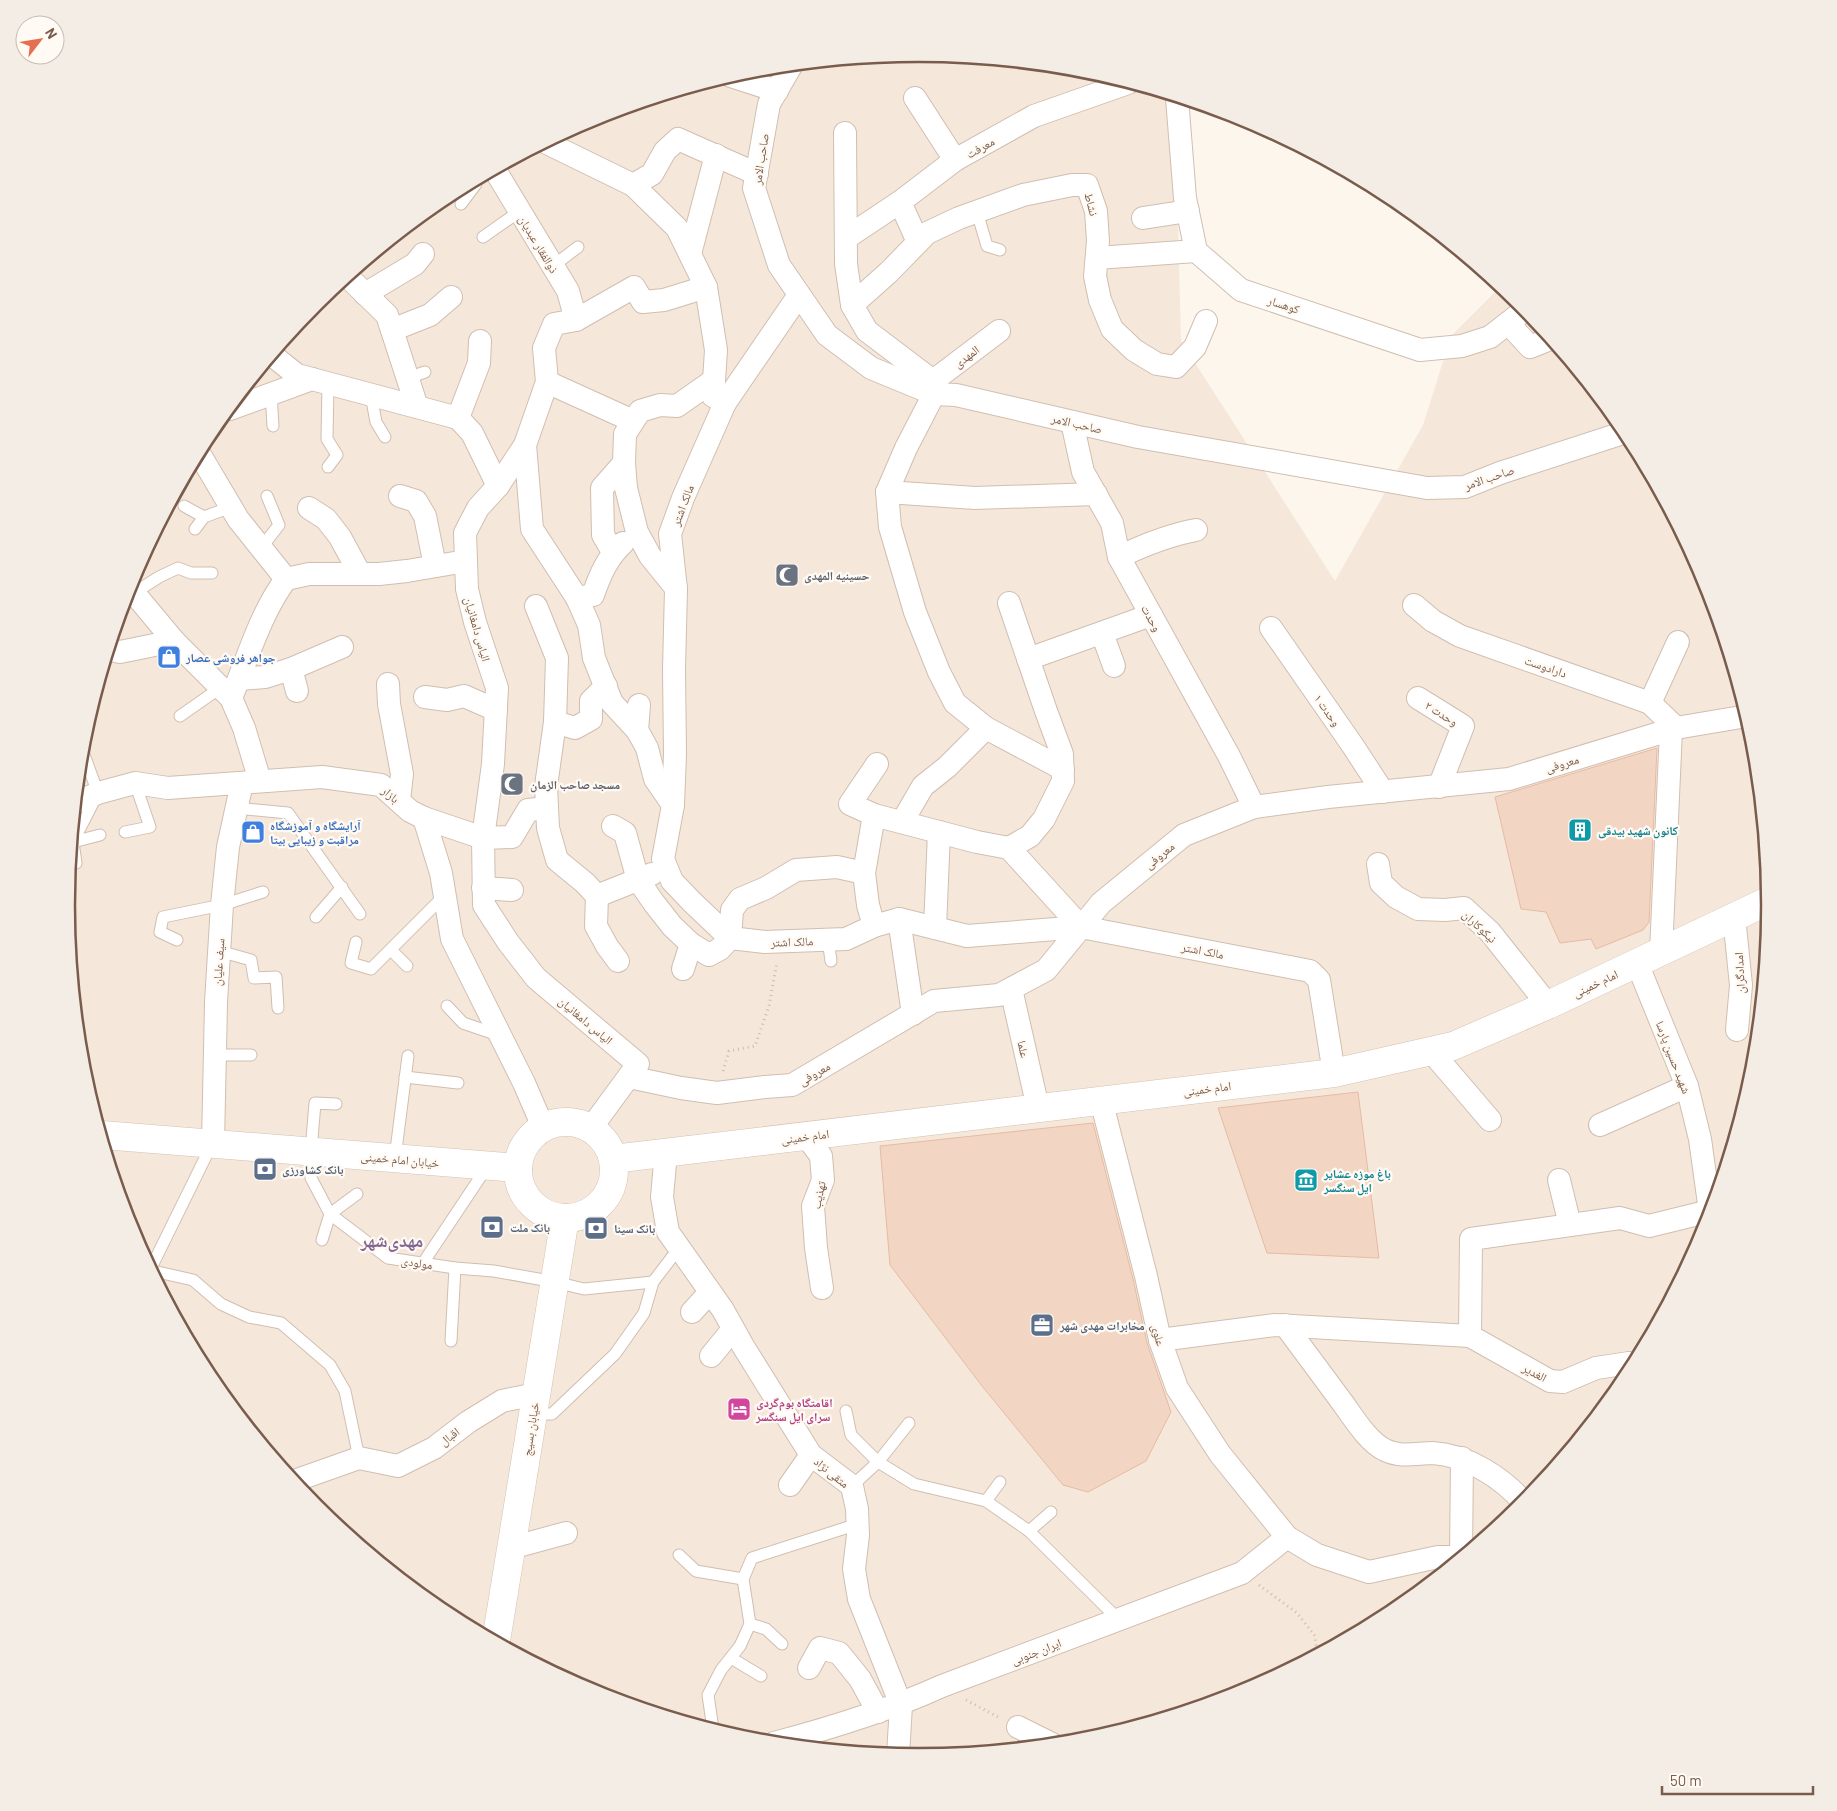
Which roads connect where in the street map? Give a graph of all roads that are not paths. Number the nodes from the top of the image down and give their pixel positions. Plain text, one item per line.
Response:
1 (787, 74) edge
2 (746, 81) edge
3 (1118, 87) edge
4 (777, 91) junction
5 (915, 98) dead end
6 (1178, 103) edge
7 (845, 132) dead end
8 (553, 146) edge
9 (716, 155) junction
10 (955, 160) junction
11 (498, 174) edge
12 (757, 174) junction
13 (633, 185) junction
14 (470, 192) edge
15 (900, 202) junction
16 (461, 204) dead end
17 (520, 211) junction
18 (1188, 211) junction
19 (978, 212) junction
20 (1143, 218) dead end
21 (483, 237) dead end
22 (846, 238) junction
23 (918, 242) junction
24 (578, 247) dead end
25 (1000, 250) dead end
26 (1196, 251) junction
27 (423, 254) dead end
28 (690, 254) junction
29 (1097, 258) junction
30 (553, 266) junction
31 (353, 281) edge
32 (706, 287) junction
33 (366, 294) junction
34 (800, 294) junction
35 (451, 297) dead end
36 (852, 305) junction
37 (1520, 314) edge
38 (576, 320) junction
39 (1206, 321) dead end
40 (1509, 324) junction
41 (392, 330) junction
42 (1000, 331) dead end
43 (480, 341) dead end
44 (1544, 341) edge
45 (277, 359) edge
46 (714, 380) junction
47 (320, 381) junction
48 (547, 382) junction
49 (933, 387) junction
50 (271, 393) junction
51 (371, 395) junction
52 (244, 400) edge
53 (725, 403) junction
54 (417, 407) junction
55 (458, 418) junction
56 (633, 421) junction
57 (1072, 422) junction
58 (273, 426) dead end
59 (1617, 435) edge
60 (385, 437) dead end
61 (525, 445) junction
62 (203, 460) edge
63 (624, 464) junction
64 (328, 467) dead end
65 (498, 486) junction
66 (887, 492) junction
67 (1096, 494) junction
68 (267, 496) dead end
69 (400, 496) dead end
70 (184, 506) dead end
71 (231, 507) junction
72 (309, 508) dead end
73 (204, 517) junction
74 (195, 529) dead end
75 (1196, 530) dead end
76 (637, 532) junction
77 (262, 548) junction
78 (613, 552) junction
79 (1119, 557) junction
80 (466, 560) junction
81 (435, 566) junction
82 (212, 573) dead end
83 (360, 574) junction
84 (286, 579) junction
85 (138, 587) edge
86 (676, 588) junction
87 (136, 594) edge
88 (577, 598) junction
89 (1009, 603) dead end
90 (1414, 605) dead end
91 (536, 606) dead end
92 (1151, 615) junction
93 (1271, 628) dead end
94 (1102, 633) junction
95 (174, 641) junction
96 (1678, 642) dead end
97 (342, 647) dead end
98 (115, 651) edge
99 (1028, 659) junction
100 (1114, 666) dead end
101 (291, 669) junction
102 (388, 684) dead end
103 (606, 686) junction
104 (230, 688) junction
105 (298, 691) dead end
106 (424, 697) dead end
107 (1418, 698) dead end
108 (1650, 703) junction
109 (639, 705) dead end
110 (496, 710) junction
111 (180, 716) dead end
112 (1740, 717) edge
113 (555, 722) junction
114 (986, 728) junction
115 (1673, 729) junction
116 (637, 730) junction
117 (876, 764) dead end
118 (1063, 769) junction
119 (87, 772) edge
120 (251, 782) junction
121 (135, 783) junction
122 (1439, 787) junction
123 (1383, 792) junction
124 (98, 793) junction
125 (82, 800) edge
126 (398, 800) junction
127 (673, 805) junction
128 (1254, 807) junction
129 (236, 808) junction
130 (547, 808) junction
131 (874, 815) junction
132 (424, 818) junction
133 (902, 822) junction
134 (613, 826) dead end
135 (79, 830) edge
136 (125, 832) dead end
137 (939, 832) junction
138 (100, 835) dead end
139 (483, 838) junction
140 (78, 841) edge
141 (1009, 848) junction
142 (1378, 864) dead end
143 (667, 868) junction
144 (864, 873) junction
145 (638, 880) junction
146 (342, 887) junction
147 (483, 888) junction
148 (512, 890) dead end
149 (263, 892) dead end
150 (445, 895) junction
151 (597, 896) junction
152 (1761, 904) edge
153 (222, 905) junction
154 (360, 914) dead end
155 (316, 917) dead end
156 (1734, 917) junction
157 (899, 919) junction
158 (874, 926) junction
159 (1081, 927) junction
160 (935, 928) junction
161 (730, 938) junction
162 (177, 940) dead end
163 (356, 942) dead end
164 (691, 944) junction
165 (391, 950) junction
166 (219, 951) junction
167 (1661, 952) junction
168 (618, 960) dead end
169 (1637, 963) junction
170 (407, 966) dead end
171 (683, 969) dead end
172 (1010, 989) junction
173 (1548, 1005) junction
174 (447, 1006) dead end
175 (278, 1008) dead end
176 (913, 1014) junction
177 (1737, 1030) dead end
178 (501, 1036) junction
179 (1431, 1051) junction
180 (215, 1055) junction
181 (251, 1056) dead end
182 (408, 1056) dead end
183 (633, 1071) junction
184 (1334, 1073) junction
185 (405, 1077) junction
186 (458, 1083) dead end
187 (1687, 1086) junction
188 (1101, 1100) junction
189 (336, 1104) dead end
190 (1038, 1108) junction
191 (1490, 1120) dead end
192 (1600, 1124) dead end
193 (543, 1127) junction
194 (591, 1128) junction
195 (108, 1135) edge
196 (806, 1136) junction
197 (213, 1144) junction
198 (311, 1152) junction
199 (666, 1152) junction
200 (395, 1158) junction
201 (613, 1159) junction
202 (488, 1166) junction
203 (518, 1168) junction
204 (1559, 1180) dead end
205 (357, 1194) dead end
206 (1708, 1199) edge
207 (330, 1214) junction
208 (1702, 1214) edge
209 (565, 1218) junction
210 (1570, 1225) junction
211 (322, 1240) dead end
212 (679, 1248) junction
213 (155, 1263) edge
214 (423, 1263) junction
215 (455, 1268) junction
216 (159, 1272) edge
217 (555, 1282) junction
218 (653, 1282) junction
219 (822, 1288) dead end
220 (710, 1292) junction
221 (692, 1312) dead end
222 (1285, 1325) junction
223 (733, 1329) junction
224 (1470, 1336) junction
225 (1160, 1340) junction
226 (451, 1341) dead end
227 (711, 1356) dead end
228 (1626, 1363) edge
229 (534, 1404) junction
230 (846, 1411) dead end
231 (909, 1422) dead end
232 (811, 1455) junction
233 (359, 1458) junction
234 (1462, 1458) junction
235 (878, 1462) junction
236 (301, 1479) edge
237 (1000, 1482) dead end
238 (790, 1485) dead end
239 (852, 1486) junction
240 (1519, 1497) edge
241 (986, 1501) junction
242 (1051, 1512) dead end
243 (858, 1524) junction
244 (1029, 1531) junction
245 (566, 1533) dead end
246 (1287, 1537) junction
247 (511, 1548) junction
248 (1461, 1550) edge
249 (679, 1555) dead end
250 (1453, 1557) edge
251 (743, 1579) junction
252 (1119, 1620) junction
253 (750, 1624) junction
254 (497, 1636) edge
255 (782, 1644) dead end
256 (730, 1658) junction
257 (809, 1668) dead end
258 (761, 1676) dead end
259 (901, 1705) junction
260 (878, 1712) junction
261 (712, 1723) edge
262 (1018, 1727) road end
263 (792, 1738) edge
264 (1042, 1739) edge
265 (898, 1748) edge

1 - 4 street, صاحب الامر
2 - 4 street
3 - 10 street, معرفت
4 - 12 street, صاحب الامر
5 - 10 street
6 - 18 street
7 - 22 street
8 - 13 street
9 - 12 street
9 - 13 street
9 - 28 street
10 - 15 street, معرفت
11 - 17 street, ذوالفقار عبدیان
12 - 34 street, صاحب الامر
13 - 28 street
14 - 16 lane
15 - 22 street, معرفت
15 - 23 street
17 - 21 lane
17 - 30 street, ذوالفقار عبدیان
18 - 20 street
18 - 26 street
19 - 23 street, نشاط
19 - 25 lane
19 - 29 street, نشاط
22 - 36 street
23 - 36 street, نشاط
24 - 30 lane
26 - 29 street
26 - 40 street, کوهسار
27 - 33 street
28 - 32 street
29 - 39 street, نشاط
30 - 38 street, ذوالفقار عبدیان
31 - 33 street
32 - 38 street, الیاس دامغانیان
32 - 46 street
33 - 41 street
34 - 49 street, صاحب الامر
34 - 53 street, مالک اشتر
35 - 41 street
36 - 49 street
37 - 40 street, کوهسار
38 - 48 street, الیاس دامغانیان
40 - 44 street
41 - 54 street
42 - 49 street, المهدی
43 - 55 street
45 - 47 street
46 - 53 street
46 - 56 street
47 - 50 street
47 - 51 street
47 - 64 lane
48 - 56 street
48 - 61 street, الیاس دامغانیان
49 - 57 street, صاحب الامر
49 - 66 street
50 - 52 street
50 - 58 lane
51 - 54 street
51 - 60 lane
53 - 86 street, مالک اشتر
54 - 55 street
55 - 65 street
56 - 63 street
57 - 59 street, صاحب الامر
57 - 67 street, وحدت
61 - 65 street, الیاس دامغانیان
61 - 88 street
62 - 71 street
63 - 76 street
63 - 78 street
65 - 80 street, الیاس دامغانیان
66 - 67 street
66 - 114 street
67 - 79 street, وحدت
68 - 77 lane
69 - 81 street
70 - 73 lane
71 - 73 lane
71 - 77 street
72 - 83 street
73 - 74 lane
75 - 79 street
76 - 78 street
76 - 86 street
77 - 84 street
78 - 88 street
79 - 92 street, وحدت
80 - 81 street
80 - 110 street, الیاس دامغانیان
81 - 83 street
82 - 85 lane
83 - 84 street
84 - 104 street
86 - 127 street, مالک اشتر
87 - 95 street
88 - 103 street
89 - 99 street
90 - 108 street, دارادوست
91 - 113 street
92 - 94 street
92 - 128 street, وحدت
93 - 123 street, وحدت ۱
94 - 99 street
94 - 100 street
95 - 98 street
95 - 104 street
96 - 108 street
97 - 101 street
99 - 118 street
101 - 104 street
101 - 105 street
102 - 126 street
103 - 113 street
103 - 116 street
104 - 111 lane
104 - 120 street
106 - 110 street
107 - 122 street, وحدت ۲
108 - 115 street, دارادوست
109 - 116 street
110 - 139 street, الیاس دامغانیان
112 - 115 street, معروفی
113 - 130 street
114 - 118 street
114 - 133 street
115 - 122 street, معروفی
115 - 167 street
116 - 127 street
117 - 131 street
118 - 141 street
119 - 124 lane
120 - 121 street, بازار
120 - 126 street, بازار
120 - 129 street, سیف علیان
121 - 124 street
121 - 136 lane
122 - 123 street, معروفی
123 - 128 street, معروفی
124 - 125 street
124 - 135 lane
126 - 132 street, بازار
127 - 143 street, مالک اشتر
128 - 159 street, معروفی
129 - 146 lane
129 - 153 street, سیف علیان
130 - 139 street
130 - 151 street
131 - 133 street
131 - 144 street
132 - 139 street, بازار
132 - 150 street
133 - 137 street
134 - 145 street
137 - 141 street
137 - 160 street
138 - 140 lane
139 - 147 street, الیاس دامغانیان
141 - 159 street
142 - 173 street, نیکوکاران
143 - 145 street
143 - 161 street, مالک اشتر
144 - 158 street
144 - 161 street
145 - 151 street
145 - 164 street
146 - 154 lane
146 - 155 lane
147 - 148 street
147 - 183 street, الیاس دامغانیان
149 - 153 lane
150 - 165 lane
150 - 178 street
151 - 168 street
152 - 156 street, امام خمینی
153 - 162 lane
153 - 166 street, سیف علیان
156 - 167 street, امام خمینی
156 - 177 street, امدادگران
157 - 158 street, مالک اشتر
157 - 160 street, مالک اشتر
157 - 176 street
158 - 161 street, مالک اشتر
159 - 160 street, مالک اشتر
159 - 172 street, معروفی
159 - 184 street, مالک اشتر
161 - 164 street
163 - 165 lane
164 - 171 street
165 - 170 lane
166 - 175 lane
166 - 180 street, سیف علیان
167 - 169 street, امام خمینی
169 - 173 street, امام خمینی
169 - 187 street, شهید حسین پارسا
172 - 176 street, معروفی
172 - 190 street, علما
173 - 179 street, امام خمینی
174 - 178 lane
176 - 183 street, معروفی
178 - 193 street
179 - 184 street, امام خمینی
179 - 191 street
180 - 181 lane
180 - 197 street, سیف علیان
182 - 185 lane
183 - 194 street
184 - 188 street, امام خمینی
185 - 186 lane
185 - 200 lane
187 - 192 street
187 - 206 street, شهید حسین پارسا
188 - 190 street, امام خمینی
188 - 225 street, علوی
189 - 198 lane, مولودی
190 - 196 street, امام خمینی
193 - 194 street
193 - 203 street
194 - 201 street
195 - 197 street, خیابان امام خمینی
196 - 199 street, امام خمینی
196 - 219 street, تهذیب
197 - 198 street, خیابان امام خمینی
197 - 213 lane
198 - 200 street, خیابان امام خمینی
198 - 207 lane, مولودی
199 - 201 street, امام خمینی
199 - 212 street, متقی نژاد
200 - 202 street, خیابان امام خمینی
201 - 209 street
202 - 203 street, خیابان امام خمینی
202 - 214 lane
203 - 209 street
204 - 210 street
205 - 207 lane
207 - 211 lane
207 - 214 lane, مولودی
208 - 210 street
209 - 217 street, خیابان بسیج
210 - 224 street
212 - 218 lane
212 - 220 street, متقی نژاد
214 - 215 lane, مولودی
215 - 217 lane, مولودی
215 - 226 lane
216 - 233 lane
217 - 218 lane, مولودی
217 - 229 street, خیابان بسیج
218 - 229 lane
220 - 221 street
220 - 223 street, متقی نژاد
222 - 224 street
222 - 225 street
222 - 234 street
223 - 227 street
223 - 232 street, متقی نژاد
224 - 228 street, الغدیر
225 - 246 street, علوی
229 - 233 street, اقبال
229 - 247 street, خیابان بسیج
230 - 235 lane
231 - 235 lane
232 - 238 street
232 - 239 street, متقی نژاد
233 - 236 street
234 - 240 street
234 - 248 street
235 - 239 lane
235 - 241 lane
237 - 241 lane
239 - 243 street, متقی نژاد
241 - 244 lane
242 - 244 lane
243 - 251 lane
243 - 259 street, متقی نژاد
244 - 252 lane
245 - 247 street
246 - 250 street
246 - 252 street, ایران جنوبی
247 - 254 street, خیابان بسیج
249 - 251 lane
251 - 253 lane
252 - 259 street, ایران جنوبی
253 - 255 lane
253 - 256 lane
256 - 258 lane
256 - 261 lane
257 - 260 street
259 - 260 street, ایران جنوبی
259 - 265 street
260 - 263 street, ایران جنوبی
262 - 264 street

